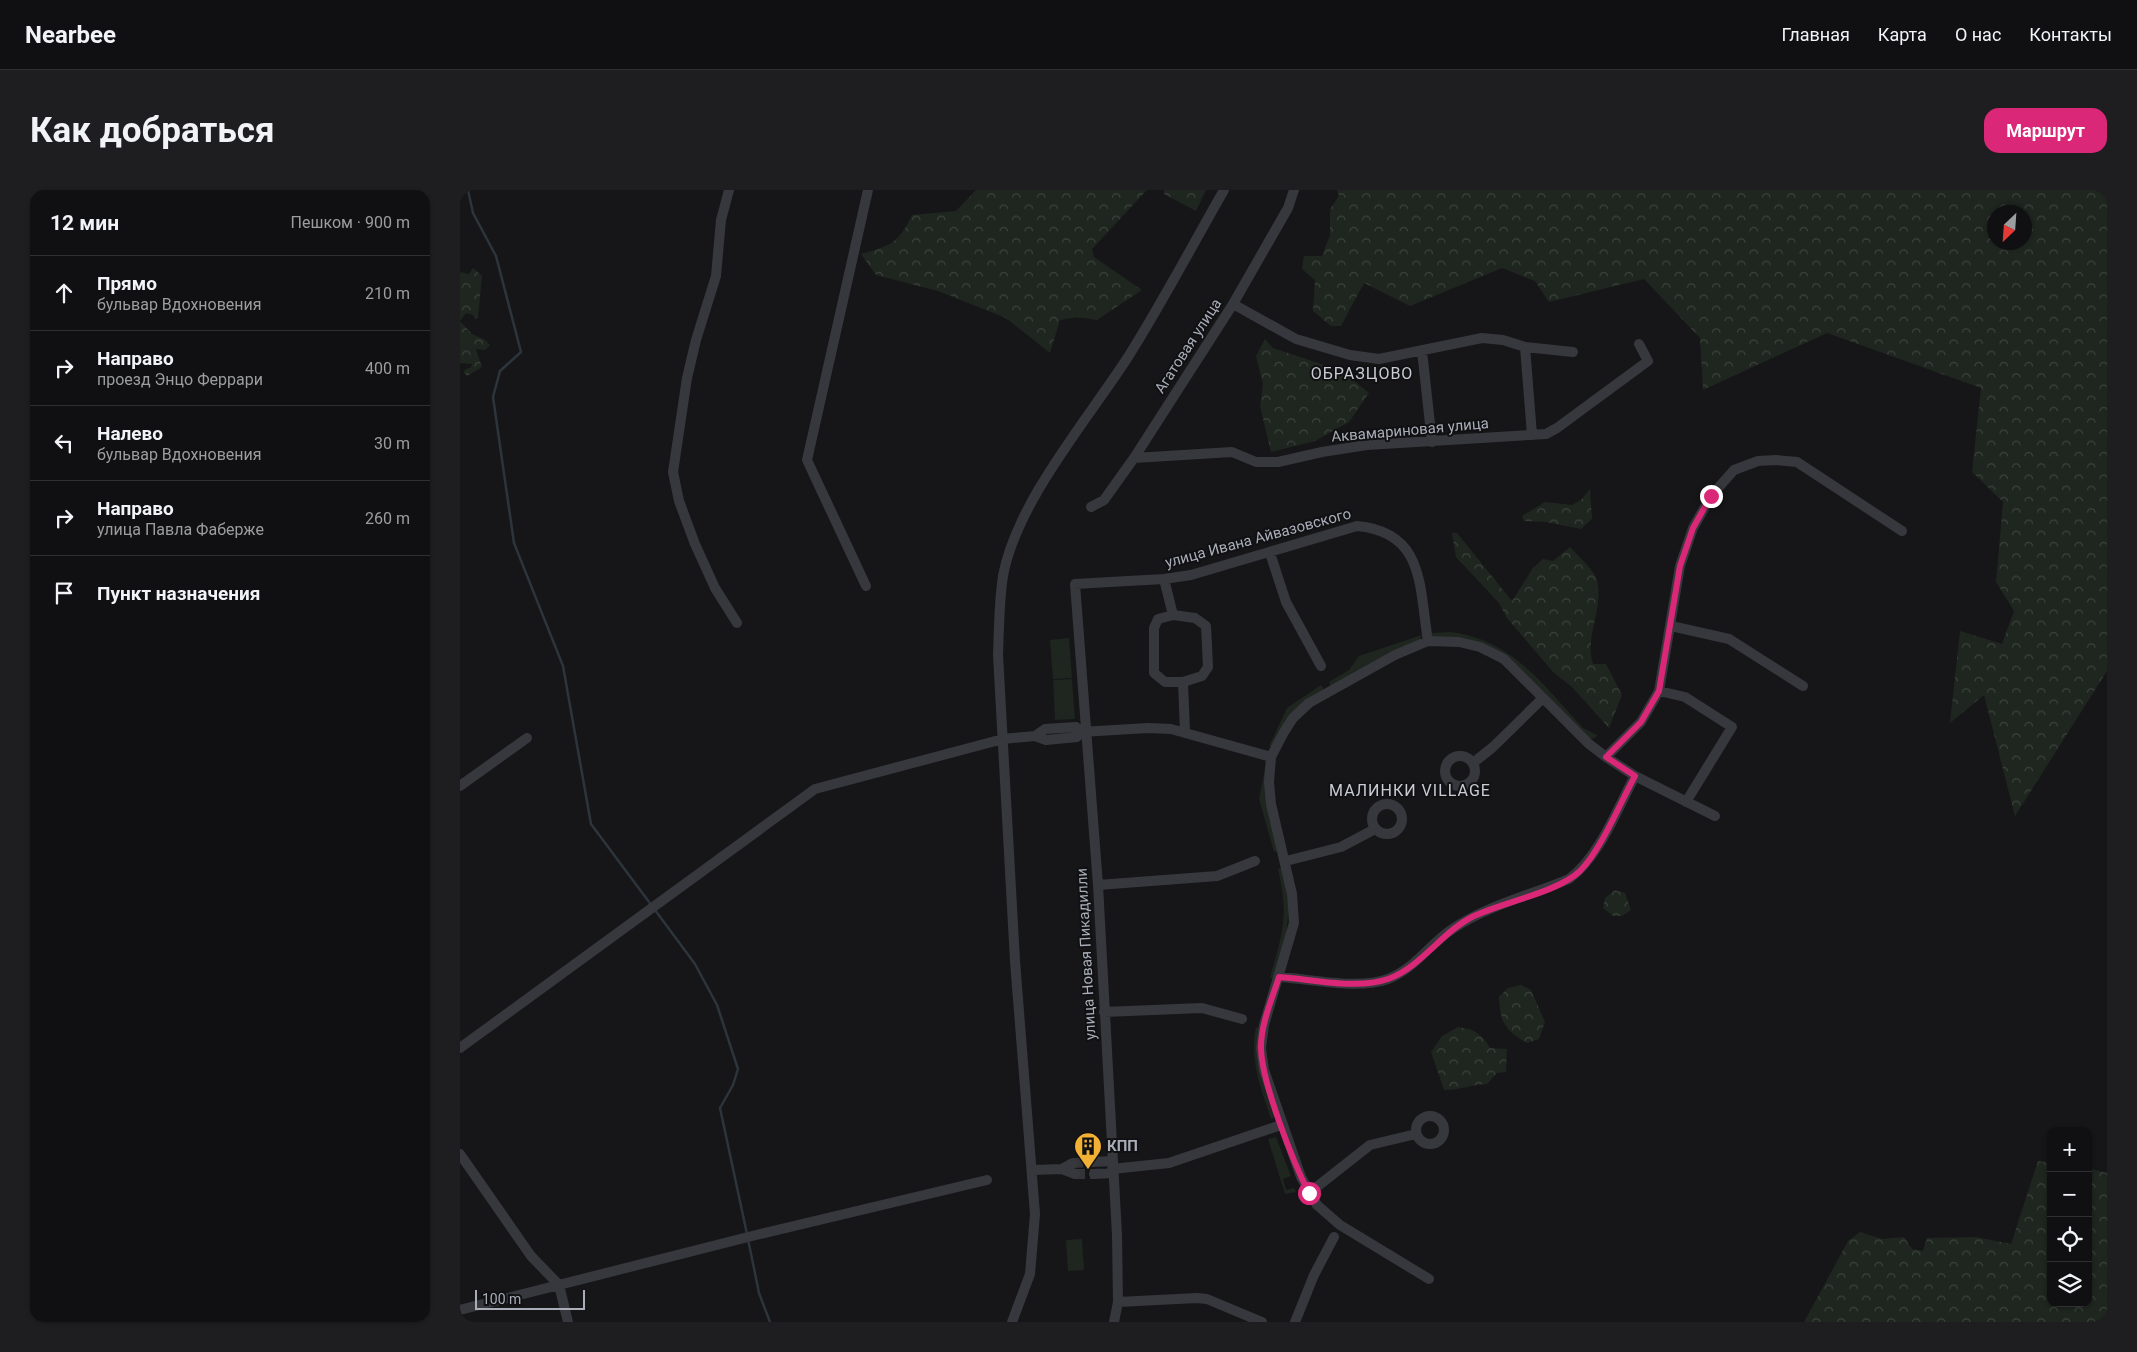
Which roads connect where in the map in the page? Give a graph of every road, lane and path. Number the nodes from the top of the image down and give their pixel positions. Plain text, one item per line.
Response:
1 (728, 190) edge
2 (868, 190) edge
3 (1224, 190) edge
4 (1294, 190) edge
5 (1233, 304) junction
6 (1639, 344) dead end
7 (1525, 347) junction
8 (1422, 351) junction
9 (1573, 352) dead end
10 (1532, 435) junction
11 (1432, 442) junction
12 (1134, 458) junction
13 (1090, 508) dead end
14 (1902, 531) dead end
15 (1270, 553) junction
16 (1164, 579) junction
17 (1075, 584) joint
18 (866, 586) dead end
19 (1173, 615) junction
20 (737, 623) dead end
21 (1671, 626) junction
22 (1428, 641) junction
23 (1321, 666) dead end
24 (1182, 682) junction
25 (1803, 686) dead end
26 (1659, 691) junction
27 (1543, 698) junction
28 (1083, 732) junction
29 (1185, 733) junction
30 (527, 738) dead end
31 (1003, 739) junction
32 (1271, 757) junction
33 (1606, 757) junction
34 (1473, 763) dead end
35 (1635, 776) junction
36 (460, 786) edge
37 (1686, 802) junction
38 (1715, 816) dead end
39 (1375, 829) dead end
40 (1255, 861) dead end
41 (1286, 861) junction
42 (1098, 885) junction
43 (1279, 977) junction
44 (1104, 1012) junction
45 (1242, 1019) dead end
46 (460, 1048) edge
47 (1282, 1125) junction
48 (1416, 1134) dead end
49 (460, 1154) edge
50 (1073, 1162) tunnel mouth
51 (1092, 1162) tunnel mouth
52 (1112, 1168) junction
53 (1062, 1169) junction
54 (1032, 1170) junction
55 (1075, 1174) tunnel mouth
56 (1094, 1174) tunnel mouth
57 (987, 1180) dead end
58 (1309, 1193) junction
59 (1334, 1237) dead end
60 (1429, 1279) dead end
61 (558, 1285) junction
62 (1118, 1302) junction
63 (460, 1310) edge
64 (568, 1322) edge
65 (1012, 1322) edge
66 (1114, 1322) edge
67 (1262, 1322) edge
68 (1295, 1322) edge

1 - 20 street
2 - 18 street
3 - 31 street
4 - 5 street, Агатовая улица
5 - 8 street
5 - 12 street, Агатовая улица
6 - 10 street, Аквамариновая улица
7 - 8 street
7 - 9 street
7 - 10 street
8 - 11 street
10 - 11 street, Аквамариновая улица
11 - 12 street, Аквамариновая улица
12 - 13 street, Агатовая улица
14 - 21 street
15 - 16 street, улица Ивана Айвазовского
15 - 22 street, улица Ивана Айвазовского
15 - 23 street
16 - 17 street, улица Ивана Айвазовского
16 - 19 street
17 - 28 street, улица Новая Пикадилли
19 - 24 street
19 - 24 street
21 - 25 street
21 - 26 street
22 - 27 street
22 - 32 street
24 - 29 street
26 - 33 street
26 - 37 street
27 - 33 street
27 - 34 street
28 - 29 street
28 - 31 street
28 - 42 street, улица Новая Пикадилли
29 - 32 street
30 - 36 street
31 - 46 street
31 - 54 street
32 - 41 street
33 - 35 street
35 - 37 street
35 - 43 street
37 - 38 street
39 - 41 street
40 - 42 street
41 - 43 street
42 - 44 street, улица Новая Пикадилли
43 - 47 street
44 - 45 street
44 - 52 street, улица Новая Пикадилли
47 - 52 street
47 - 58 street
48 - 58 street
49 - 61 street
50 - 53 street
51 - 52 street
52 - 56 street
52 - 62 street, улица Новая Пикадилли
53 - 54 street
53 - 55 street
54 - 65 street
57 - 61 street
58 - 60 street
59 - 68 street
61 - 63 street
61 - 64 street
62 - 66 street, улица Новая Пикадилли
62 - 67 street

